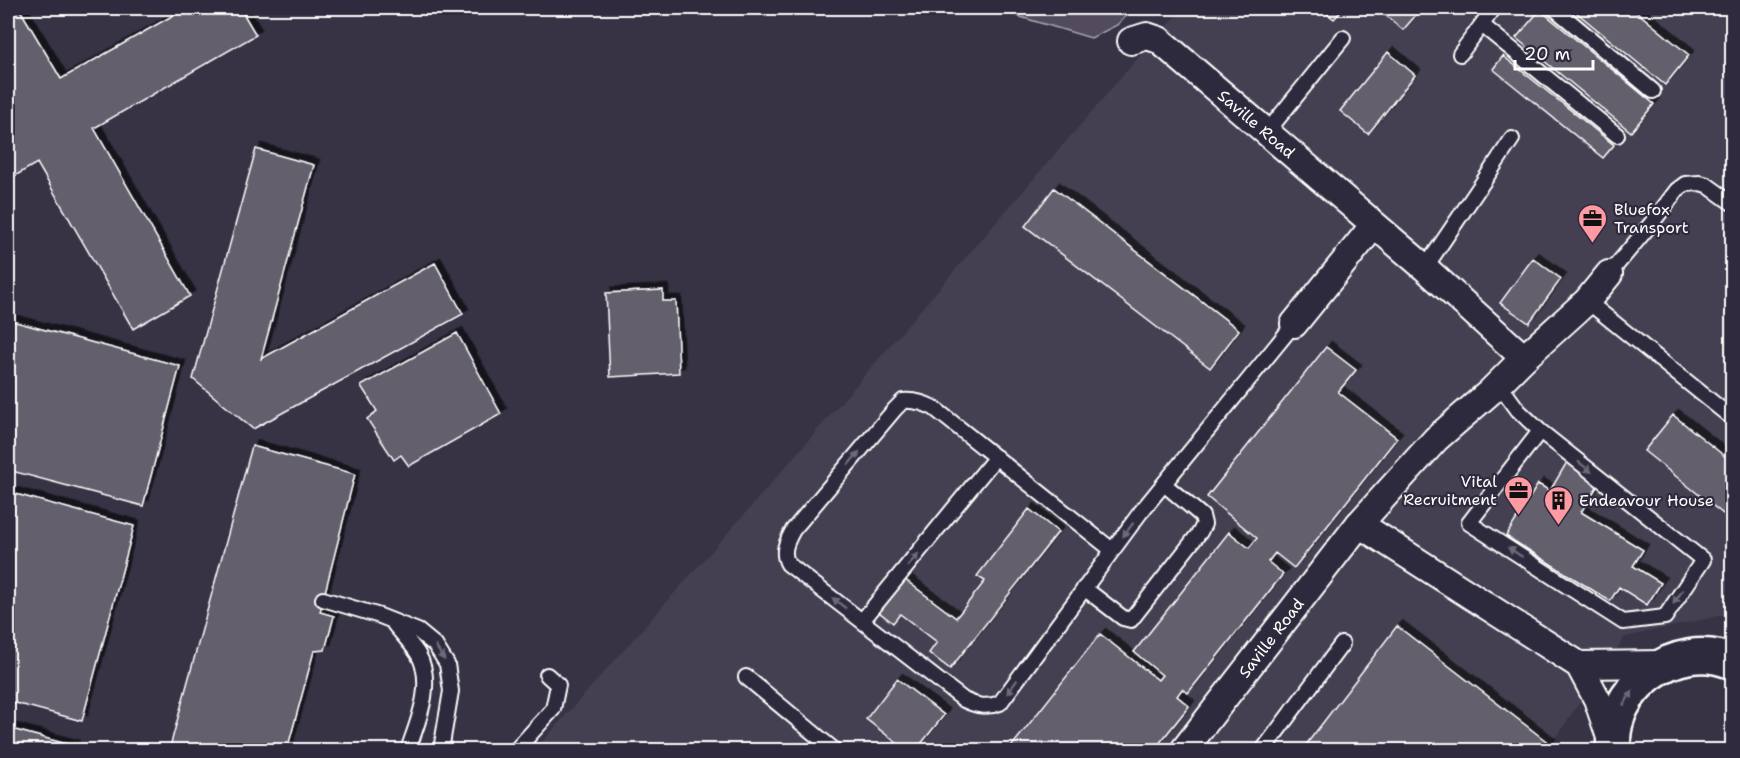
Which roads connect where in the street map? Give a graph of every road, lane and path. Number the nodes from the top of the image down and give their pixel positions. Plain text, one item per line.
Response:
1 (1494, 8) edge
2 (1554, 8) edge
3 (1482, 25) junction
4 (1343, 38) dead end
5 (1131, 41) dead end
6 (1460, 54) dead end
7 (1653, 91) dead end
8 (1267, 132) junction
9 (1617, 135) dead end
10 (1512, 140) dead end
11 (1732, 203) edge
12 (1374, 225) junction
13 (1425, 268) junction
14 (1609, 274) joint
15 (1587, 301) junction
16 (1294, 324) joint
17 (1524, 358) junction
18 (1499, 384) junction
19 (1732, 418) edge
20 (1539, 431) junction
21 (996, 457) junction
22 (1164, 484) junction
23 (1359, 524) junction
24 (1112, 550) junction
25 (1084, 588) junction
26 (323, 599) dead end
27 (862, 621) junction
28 (393, 622) junction
29 (1342, 644) dead end
30 (1723, 655) edge
31 (1579, 664) junction
32 (1665, 664) junction
33 (547, 675) dead end
34 (746, 677) dead end
35 (1614, 748) edge
36 (408, 750) edge
37 (441, 750) edge
38 (516, 750) edge
39 (834, 750) edge
40 (1184, 750) edge
41 (1263, 750) edge

1 - 3 lane
2 - 7 lane
3 - 6 lane
3 - 9 lane
4 - 8 lane
5 - 8 street, Saville Road
8 - 12 street, Saville Road
10 - 13 lane
11 - 14 lane
12 - 13 street, Saville Road
12 - 16 street
13 - 17 street, Saville Road
14 - 15 street, Saville Road
15 - 17 street, Saville Road
15 - 19 lane
16 - 22 lane
17 - 18 street, Saville Road
18 - 20 lane
18 - 23 street, Saville Road
20 -> 20 lane
21 - 24 lane
27 -> 21 lane
27 -> 21 lane
22 -> 24 lane
22 - 25 lane
23 - 31 street
23 - 40 street, Saville Road
24 - 25 lane
25 -> 27 lane
26 - 28 lane
28 - 36 lane
28 -> 37 lane
29 - 41 lane
30 - 32 street
31 - 32 street
31 - 35 street
35 -> 32 street
33 - 38 lane
34 - 39 lane

